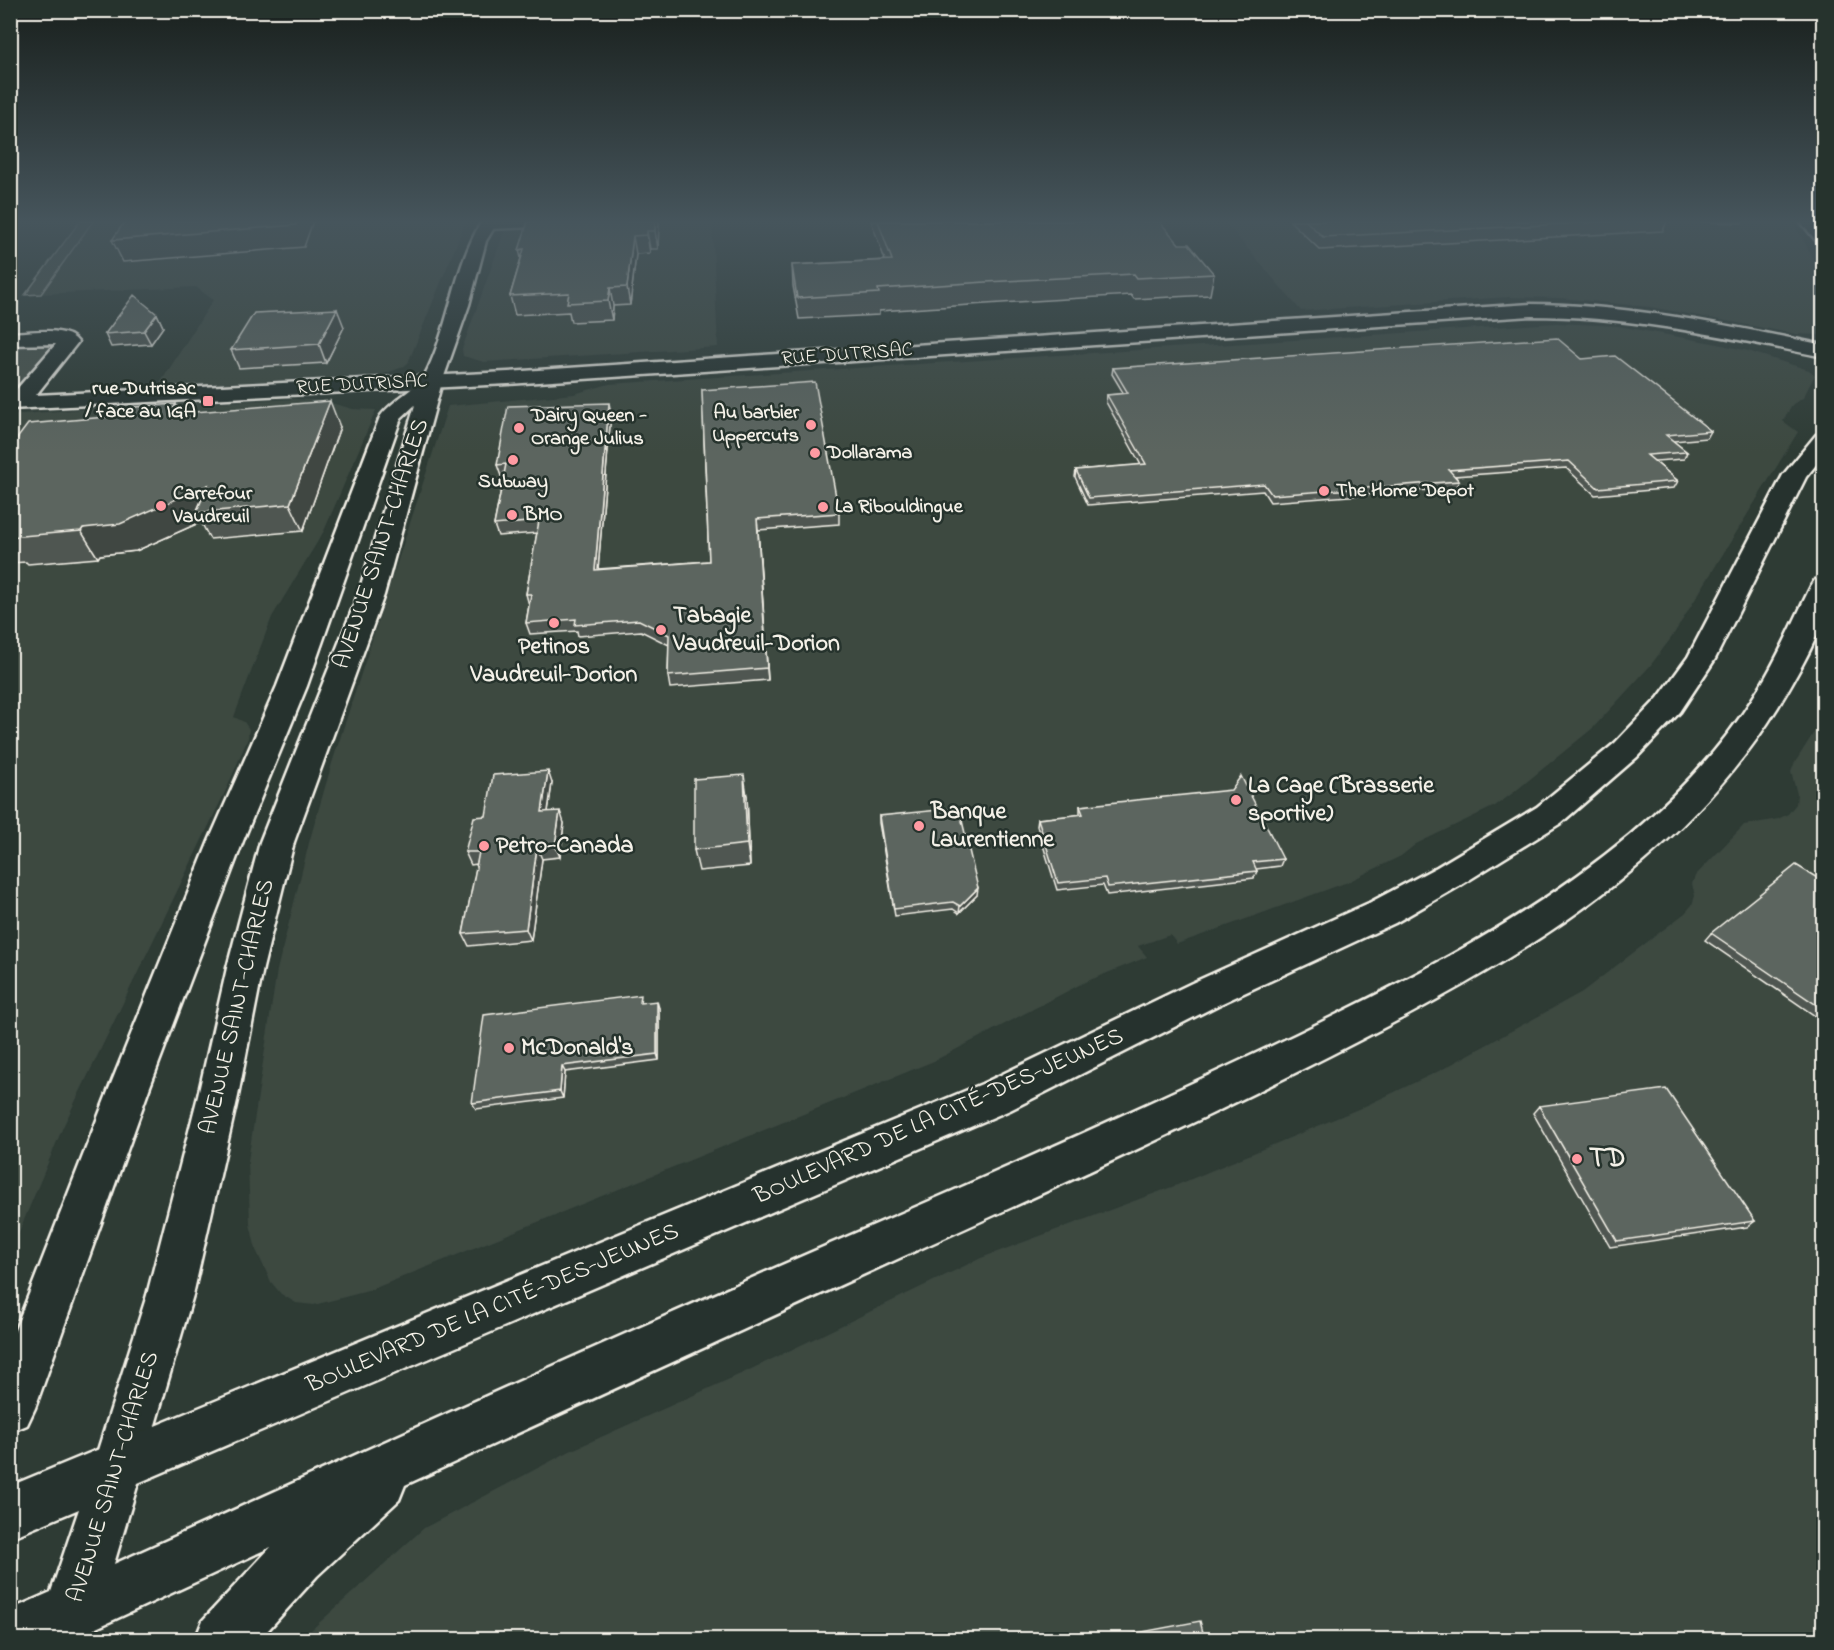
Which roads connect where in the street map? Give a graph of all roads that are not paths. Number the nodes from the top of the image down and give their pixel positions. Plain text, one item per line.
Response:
1 (462, 298) edge
2 (10, 339) edge
3 (1824, 351) edge
4 (432, 382) junction
5 (15, 402) edge
6 (1820, 450) edge
7 (1824, 586) edge
8 (10, 1408) edge
9 (405, 1461) junction
10 (118, 1466) junction
11 (10, 1512) edge
12 (68, 1625) edge
13 (10, 1639) edge
14 (223, 1640) edge

1 - 4 street, AVENUE SAINT-CHARLES
2 - 5 street
3 - 4 street, RUE DUTRISAC
4 - 5 street, RUE DUTRISAC
4 - 8 street, AVENUE SAINT-CHARLES
4 - 10 street, AVENUE SAINT-CHARLES
6 - 10 street, BOULEVARD DE LA CITÉ-DES-JEUNES
7 - 9 street
9 - 12 street
9 - 14 street
10 - 11 street, BOULEVARD DE LA CITÉ-DES-JEUNES
10 - 12 street, AVENUE SAINT-CHARLES
12 - 13 street

